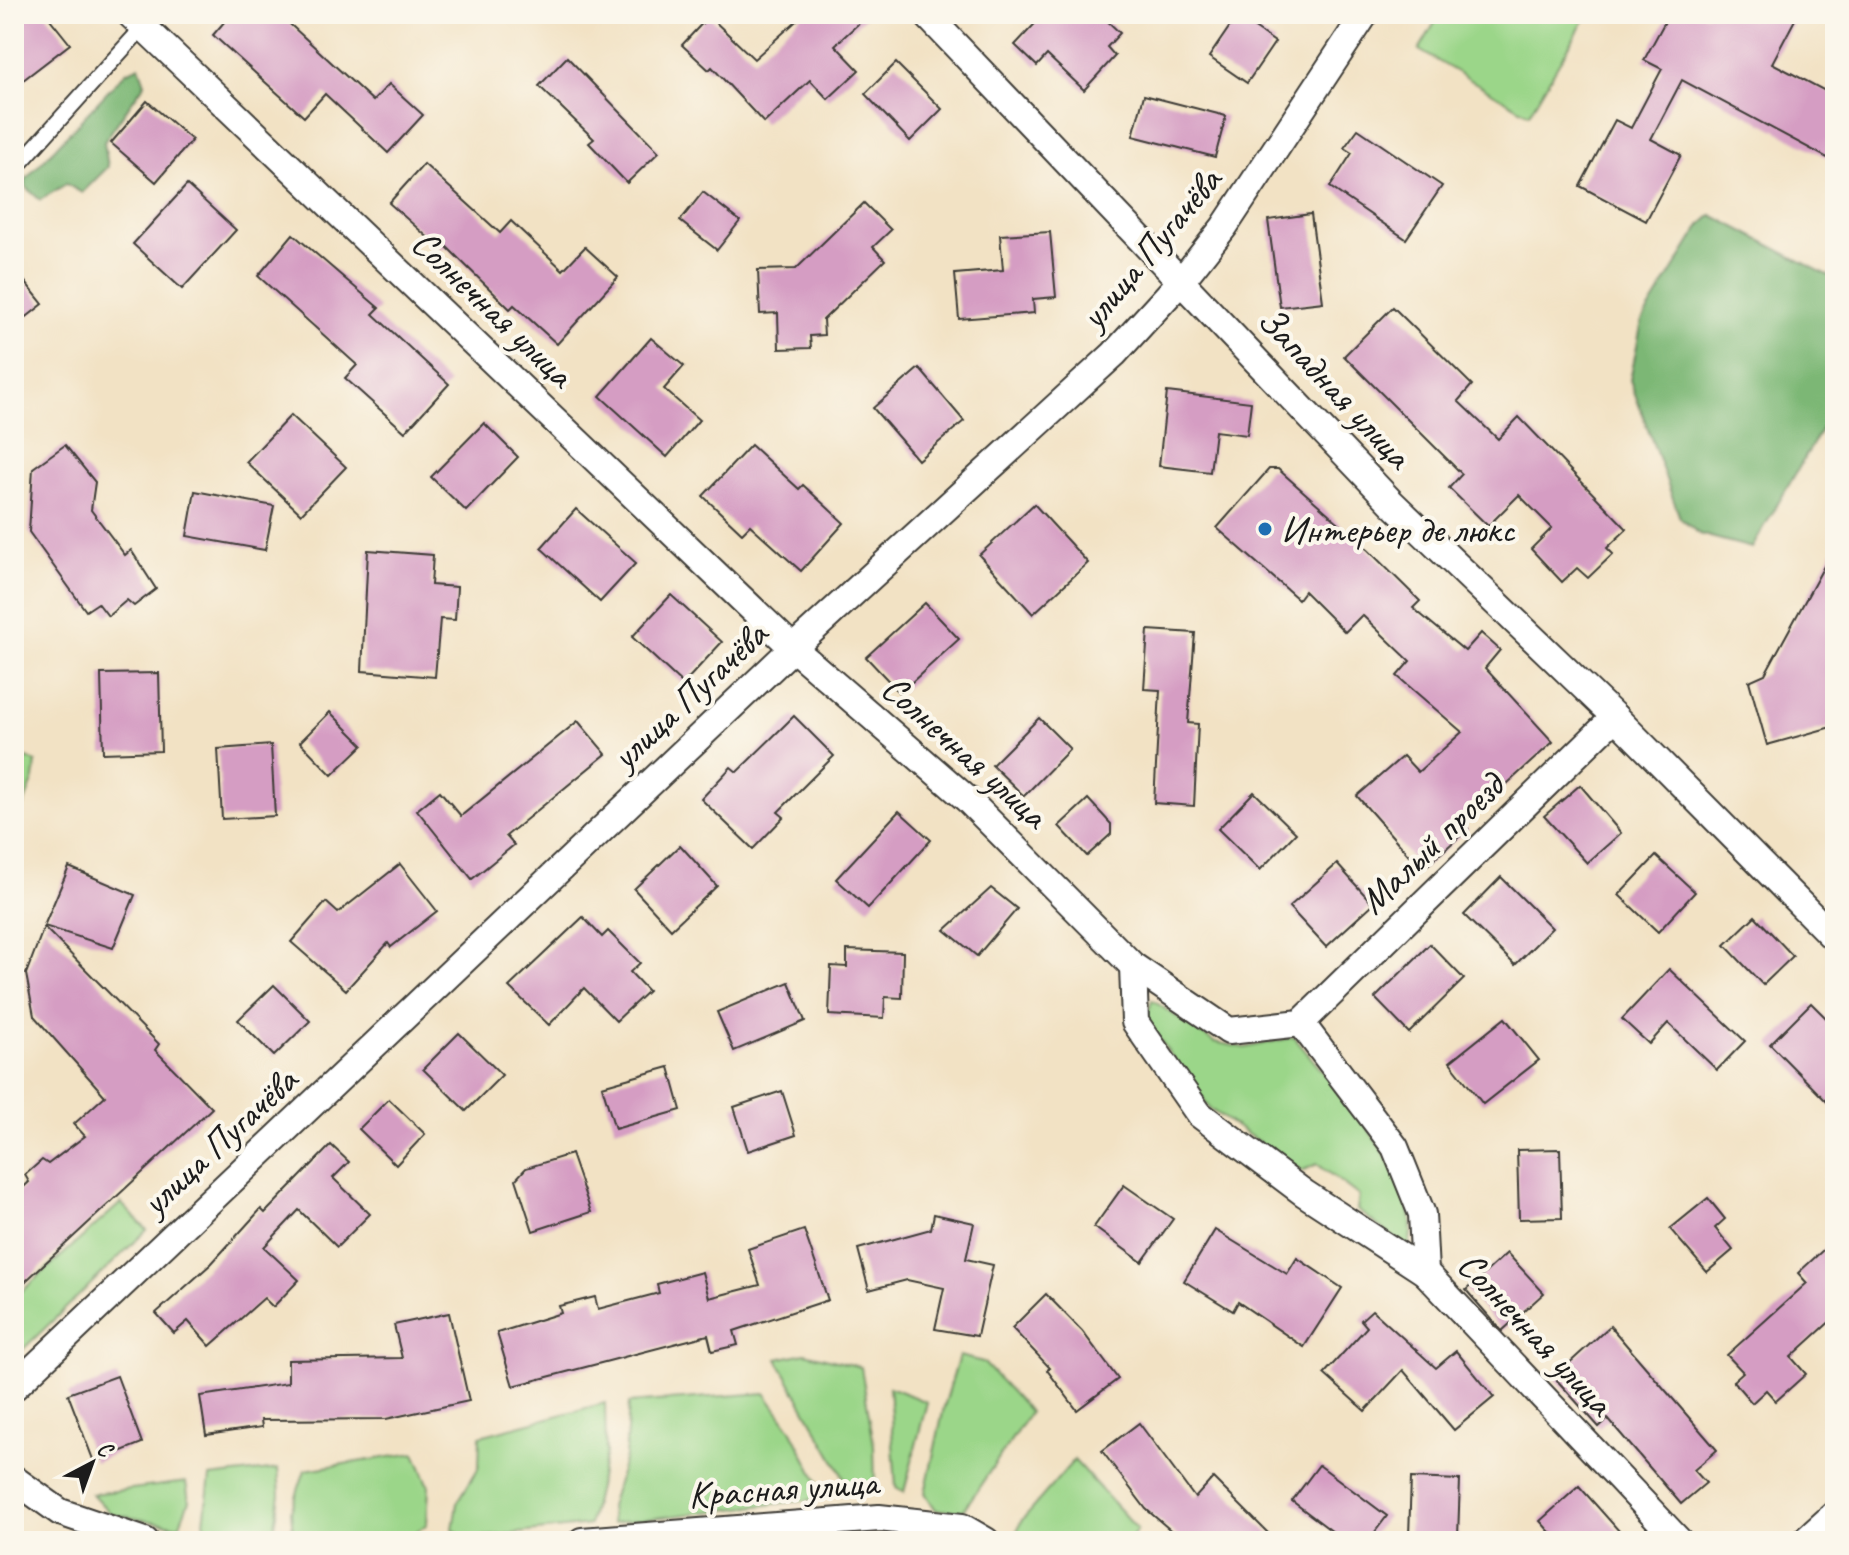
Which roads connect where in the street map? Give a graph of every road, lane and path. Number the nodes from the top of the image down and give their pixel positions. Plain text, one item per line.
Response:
1 (926, 14) edge
2 (1365, 14) edge
3 (143, 18) edge
4 (14, 170) edge
5 (1182, 280) junction
6 (793, 648) junction
7 (1615, 717) junction
8 (1835, 939) edge
9 (1133, 966) junction
10 (1301, 1023) junction
11 (1425, 1272) junction
12 (14, 1387) edge
13 (14, 1479) edge
14 (1835, 1514) edge
15 (874, 1529) edge
16 (145, 1541) edge
17 (582, 1541) edge
18 (854, 1541) edge
19 (986, 1541) edge
20 (1679, 1541) edge
21 (1805, 1541) edge

1 - 5 street, Западная улица
2 - 5 street, улица Пугачёва
3 - 4 lane
3 - 6 street, Солнечная улица
5 - 6 street, улица Пугачёва
5 - 7 street, Западная улица
6 - 9 street, Солнечная улица
6 - 12 street, улица Пугачёва
7 - 8 street, Западная улица
7 - 10 street, Малый проезд
9 - 10 street, Солнечная улица
9 - 11 street
10 - 11 street, Солнечная улица
11 - 20 street, Солнечная улица
13 - 16 street
14 - 21 street
15 - 17 street, Красная улица
15 - 18 street
15 - 19 street, Красная улица

